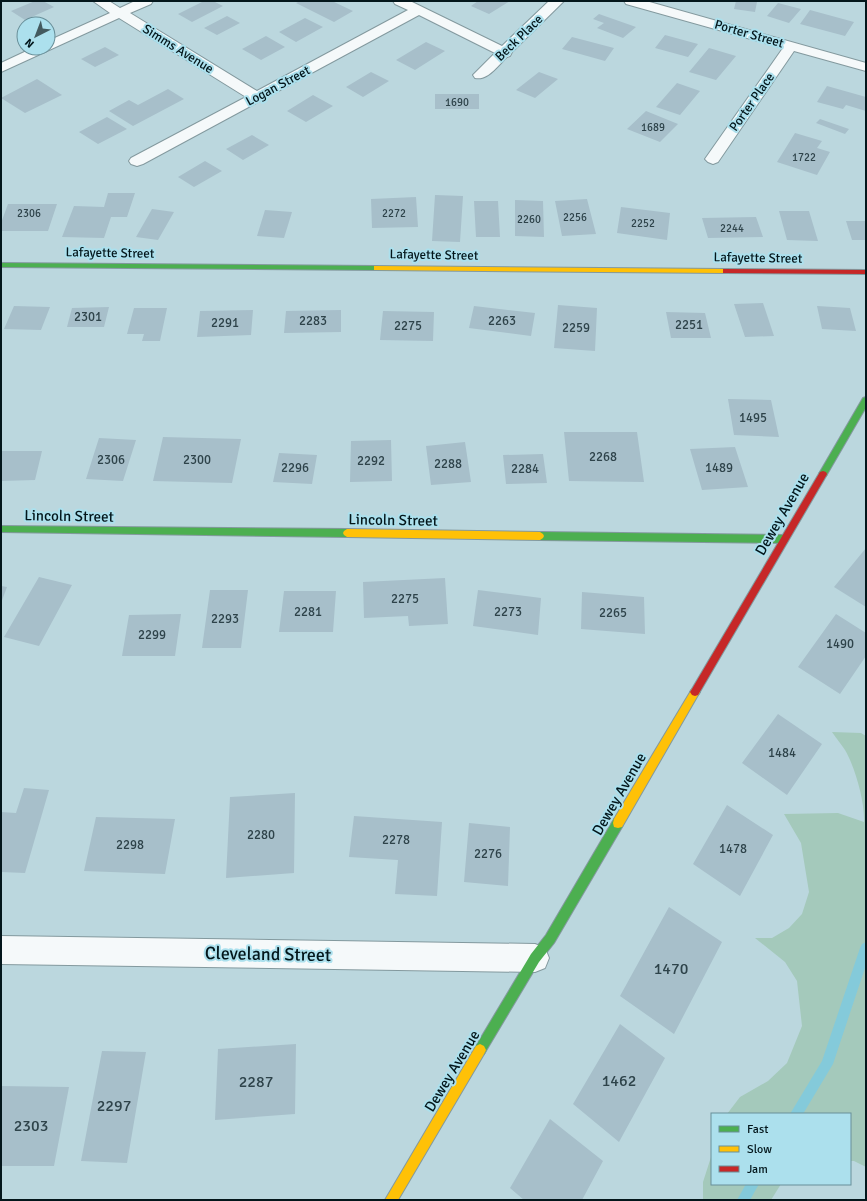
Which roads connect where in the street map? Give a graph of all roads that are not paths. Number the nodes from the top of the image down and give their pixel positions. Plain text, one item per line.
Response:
1 (100, 1) edge
2 (146, 1) edge
3 (400, 1) edge
4 (557, 1) edge
5 (631, 1) edge
6 (418, 10) junction
7 (120, 13) junction
8 (56, 42) edge
9 (791, 46) junction
10 (505, 53) junction
11 (27, 56) edge
12 (866, 67) edge
13 (1, 68) edge
14 (480, 75) dead end
15 (256, 97) junction
16 (713, 159) dead end
17 (137, 161) dead end
18 (1, 265) edge
19 (866, 272) edge
20 (866, 400) edge
21 (1, 529) edge
22 (784, 539) junction
23 (1, 950) edge
24 (535, 958) junction
25 (392, 1200) edge

1 - 7 street, Simms Avenue
2 - 7 street
3 - 6 street
4 - 10 street, Beck Place
5 - 9 street, Porter Street
6 - 10 street
6 - 15 street, Logan Street
7 - 8 street
7 - 15 street, Simms Avenue
9 - 12 street, Porter Street
9 - 16 street, Porter Place
10 - 14 street, Beck Place
11 - 13 street
15 - 17 street, Logan Street
18 - 19 street, Lafayette Street
20 - 22 street, Dewey Avenue
21 - 22 street, Lincoln Street
22 - 24 street, Dewey Avenue
23 - 24 street, Cleveland Street
24 - 25 street, Dewey Avenue

